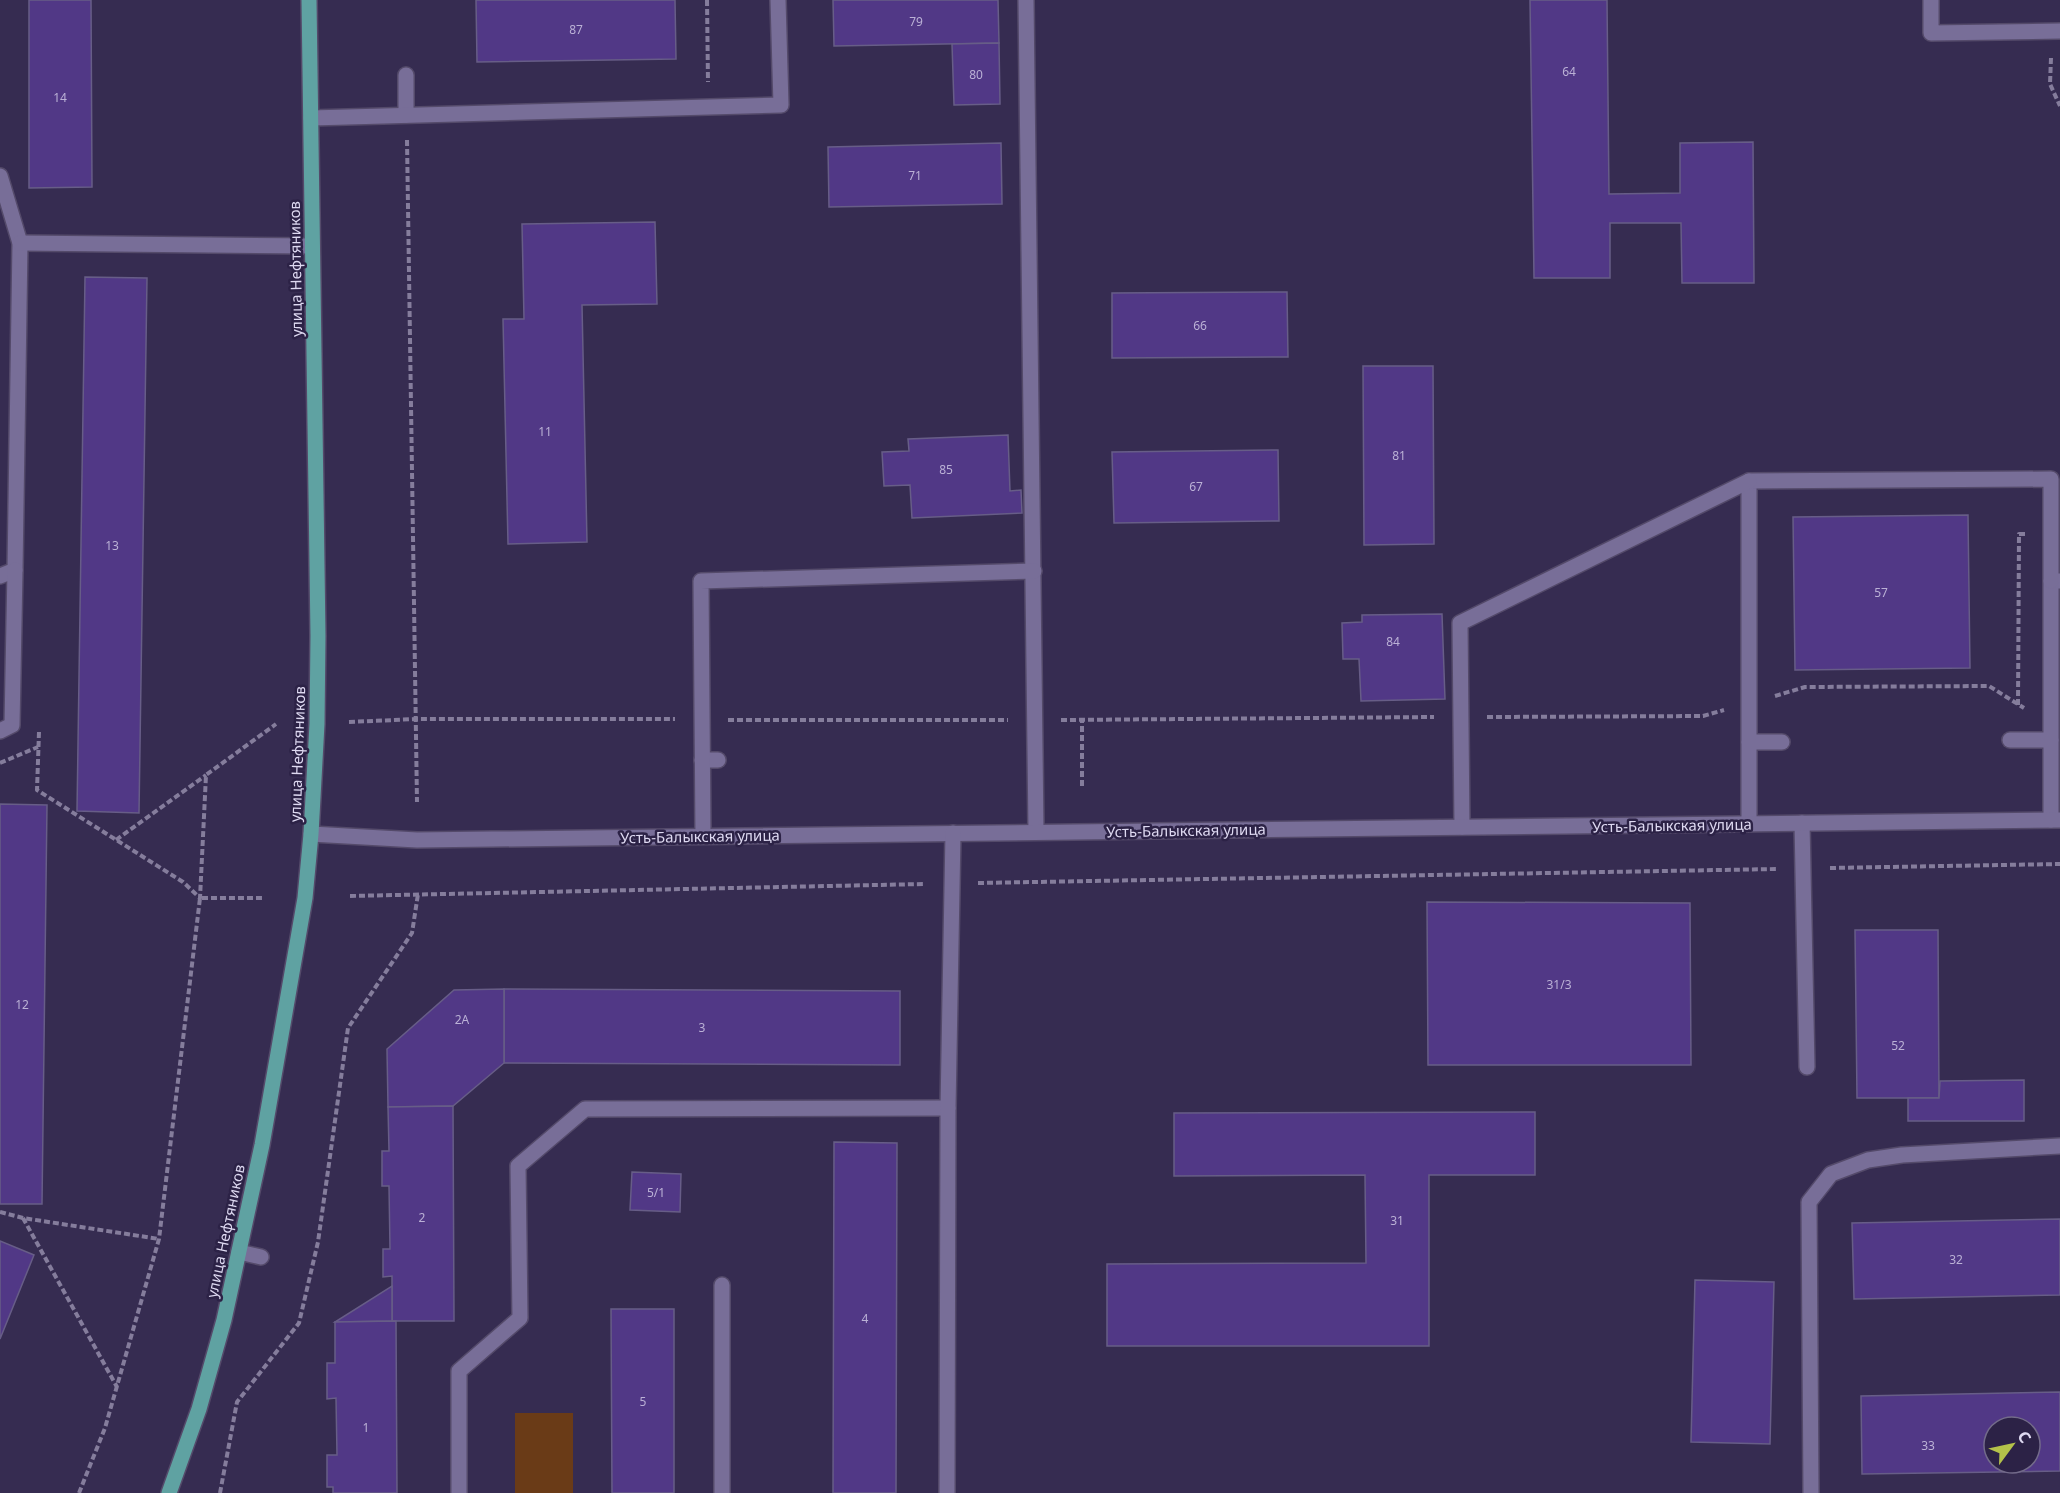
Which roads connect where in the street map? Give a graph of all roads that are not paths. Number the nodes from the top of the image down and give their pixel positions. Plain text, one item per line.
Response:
1 (309, 0) edge
2 (778, 0) edge
3 (1026, 0) edge
4 (1931, 0) edge
5 (2056, 31) edge
6 (406, 75) dead end
7 (406, 116) junction
8 (310, 118) junction
9 (0, 176) edge
10 (20, 243) junction
11 (312, 246) junction
12 (1749, 481) junction
13 (15, 570) junction
14 (1034, 571) junction
15 (0, 576) edge
16 (2056, 581) edge
17 (0, 731) edge
18 (2051, 733) junction
19 (2010, 740) dead end
20 (1749, 742) junction
21 (1782, 742) dead end
22 (702, 760) junction
23 (718, 760) dead end
24 (2055, 820) edge
25 (1803, 823) junction
26 (1749, 824) junction
27 (1462, 827) junction
28 (1036, 832) junction
29 (953, 833) junction
30 (311, 834) junction
31 (703, 836) junction
32 (1807, 1067) dead end
33 (948, 1108) junction
34 (2060, 1146) edge
35 (239, 1252) junction
36 (261, 1257) dead end
37 (722, 1285) dead end
38 (169, 1493) edge
39 (459, 1493) edge
40 (722, 1493) edge
41 (947, 1493) edge
42 (1811, 1493) edge

1 - 8 main road, улица Нефтяников
2 - 7 street
3 - 14 street
4 - 5 street
6 - 7 street
7 - 8 street
8 - 11 main road, улица Нефтяников
9 - 10 street
10 - 11 street
10 - 13 street
11 - 30 main road, улица Нефтяников
12 - 16 street
12 - 20 street
12 - 27 street
13 - 15 street
13 - 17 street
14 - 22 street
14 - 28 street
16 - 18 street
18 - 19 street
18 - 24 street
20 - 21 street
20 - 26 street
22 - 23 street
22 - 31 street
24 - 25 street, Усть-Балыкская улица
25 - 26 street, Усть-Балыкская улица
25 - 32 street
26 - 27 street, Усть-Балыкская улица
27 - 28 street, Усть-Балыкская улица
28 - 29 street, Усть-Балыкская улица
29 - 31 street, Усть-Балыкская улица
29 - 33 street
30 - 31 street, Усть-Балыкская улица
30 - 35 main road, улица Нефтяников
33 - 39 street
33 - 41 street
34 - 42 street
35 - 36 street
35 - 38 main road, улица Нефтяников
37 - 40 street

